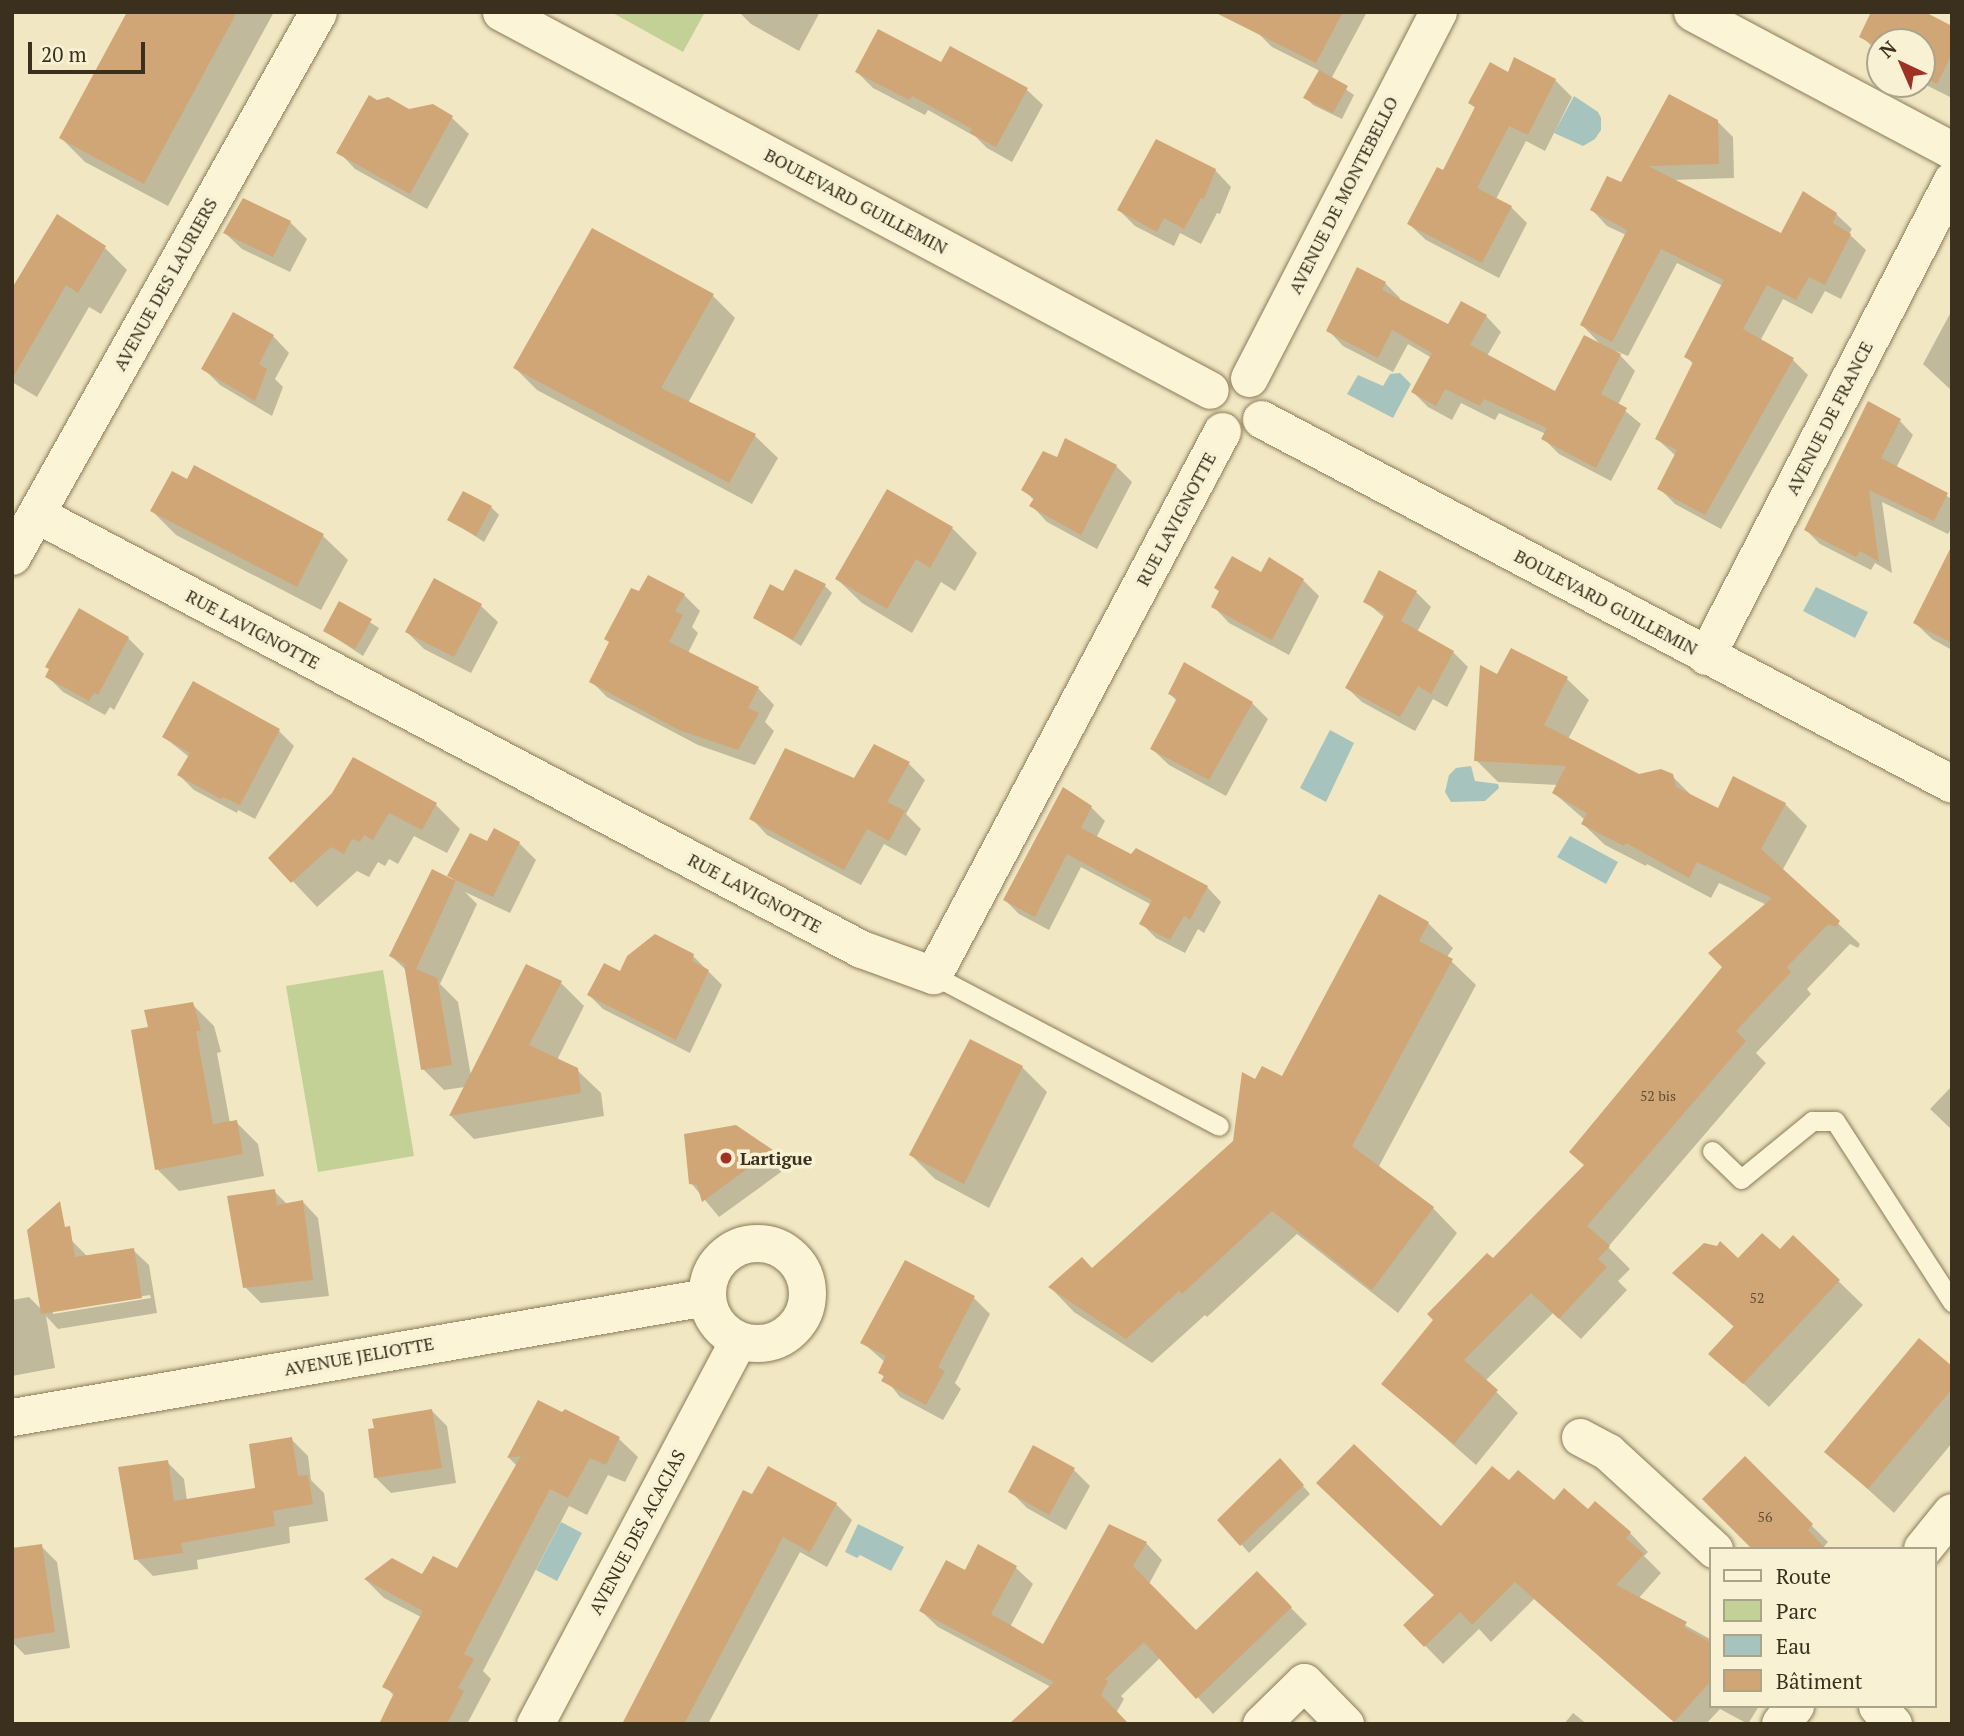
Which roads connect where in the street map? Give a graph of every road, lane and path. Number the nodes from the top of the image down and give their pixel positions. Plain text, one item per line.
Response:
1 (318, 12) edge
2 (501, 12) edge
3 (1438, 12) edge
4 (1692, 12) edge
5 (1952, 150) edge
6 (1952, 180) edge
7 (1249, 378) junction
8 (1210, 390) junction
9 (1261, 419) junction
10 (1222, 431) junction
11 (36, 514) junction
12 (12, 556) edge
13 (1706, 656) junction
14 (1952, 784) edge
15 (933, 975) junction
16 (1219, 1126) dead end
17 (1712, 1151) dead end
18 (706, 1297) junction
19 (1952, 1302) edge
20 (738, 1340) junction
21 (12, 1416) edge
22 (1580, 1437) dead end
23 (1952, 1514) edge
24 (1712, 1547) edge
25 (1925, 1547) edge
26 (1793, 1708) edge
27 (1879, 1708) edge
28 (534, 1724) edge
29 (1261, 1724) edge
30 (1345, 1724) edge
31 (1781, 1724) edge
32 (1893, 1724) edge

1 - 11 street, AVENUE DES LAURIERS
2 - 8 street, BOULEVARD GUILLEMIN
3 - 7 street, AVENUE DE MONTEBELLO
4 - 5 street
6 - 13 street, AVENUE DE FRANCE
7 - 8 street
7 - 9 street
8 - 10 street
9 - 10 street
9 - 13 street, BOULEVARD GUILLEMIN
10 - 15 street, RUE LAVIGNOTTE
11 - 12 street, AVENUE DES LAURIERS
11 - 15 street, RUE LAVIGNOTTE
13 - 14 street, BOULEVARD GUILLEMIN
15 - 16 lane
17 - 19 lane
18 - 20 street
18 - 20 street
18 - 21 street, AVENUE JELIOTTE
20 - 28 street, AVENUE DES ACACIAS
22 - 24 street
23 - 25 street
26 - 31 street
27 - 32 street
29 - 30 street

